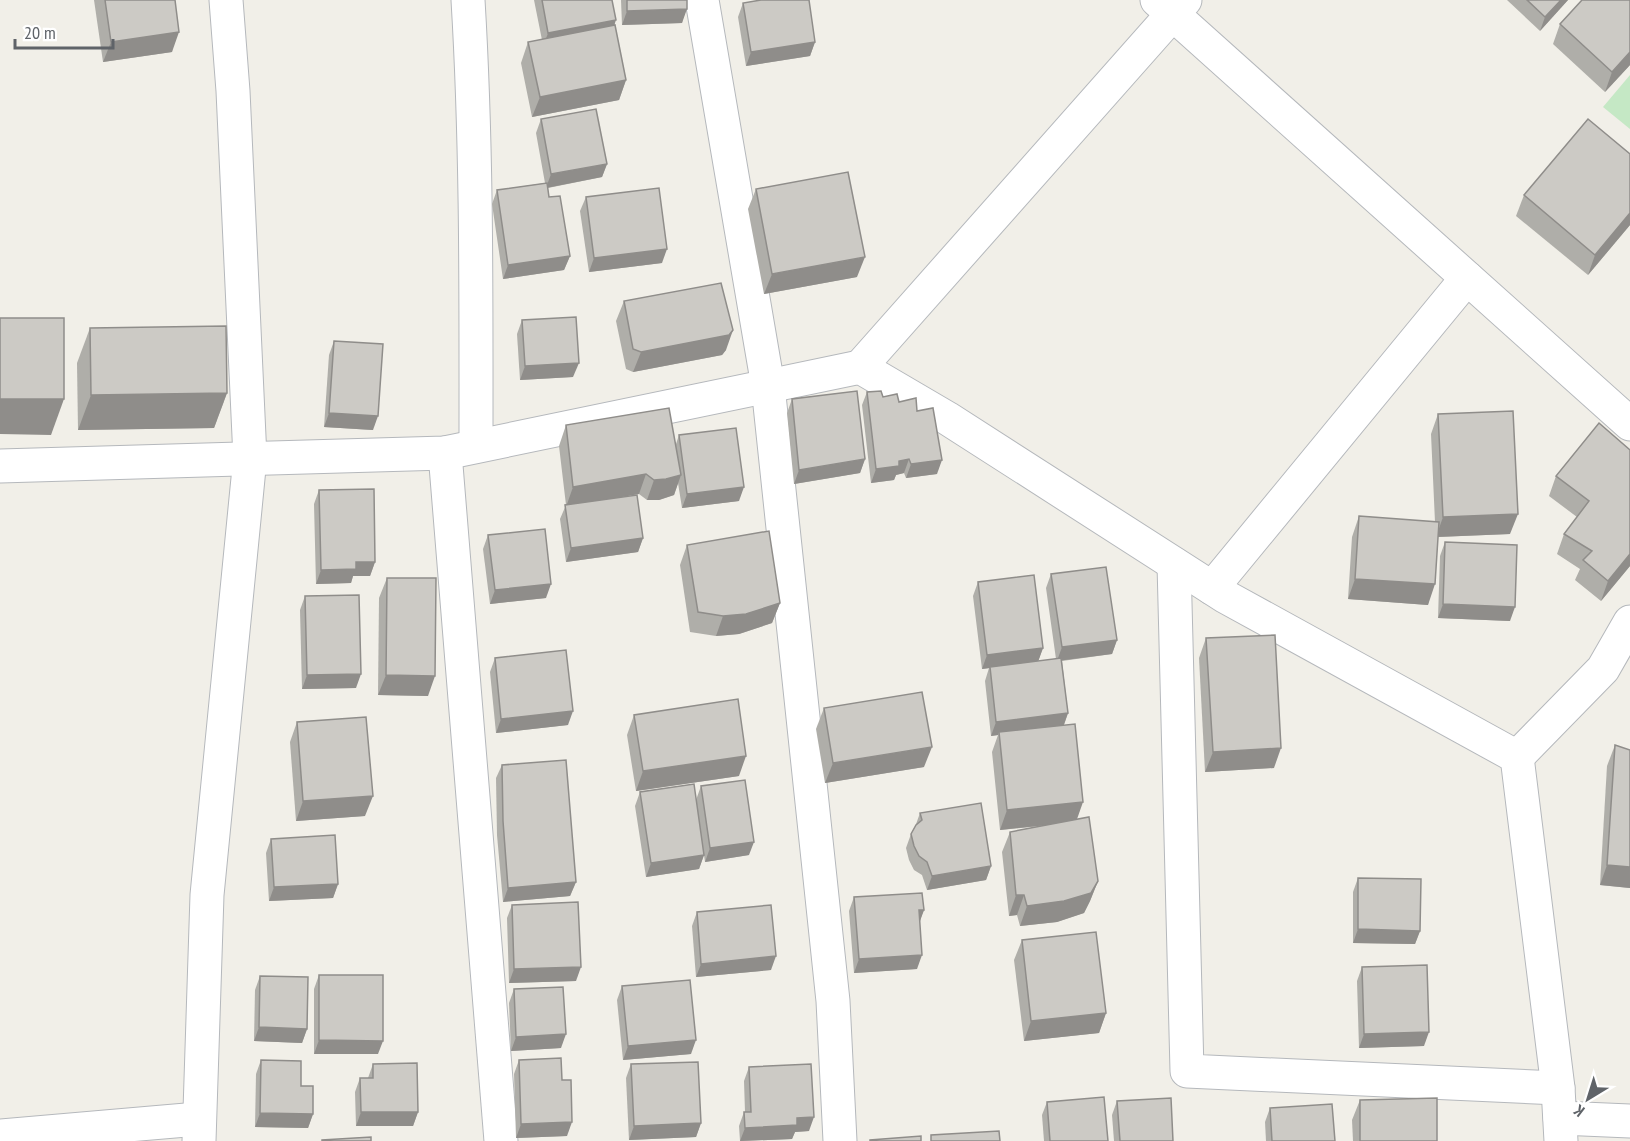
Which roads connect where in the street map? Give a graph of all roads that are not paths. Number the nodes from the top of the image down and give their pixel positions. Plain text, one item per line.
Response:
1 (226, 0) edge
2 (468, 0) edge
3 (702, 0) edge
4 (1172, 5) edge
5 (1467, 278) junction
6 (860, 367) junction
7 (768, 386) junction
8 (1630, 424) edge
9 (460, 450) junction
10 (250, 458) junction
11 (0, 466) edge
12 (1174, 564) junction
13 (1212, 588) junction
14 (1630, 622) edge
15 (1517, 757) junction
16 (1560, 1116) edge
17 (1630, 1121) edge
18 (199, 1130) edge
19 (0, 1136) edge
20 (501, 1141) edge
21 (840, 1141) edge

1 - 10 street
2 - 9 street
3 - 7 street
4 - 5 street
4 - 6 street
5 - 8 street
5 - 13 street
6 - 7 street
6 - 12 street
7 - 9 street
7 - 21 street
9 - 10 street
9 - 20 street
10 - 11 street
10 - 18 street
12 - 13 street
12 - 16 street
13 - 15 street
14 - 15 street
15 - 16 street
16 - 17 street
18 - 19 street

